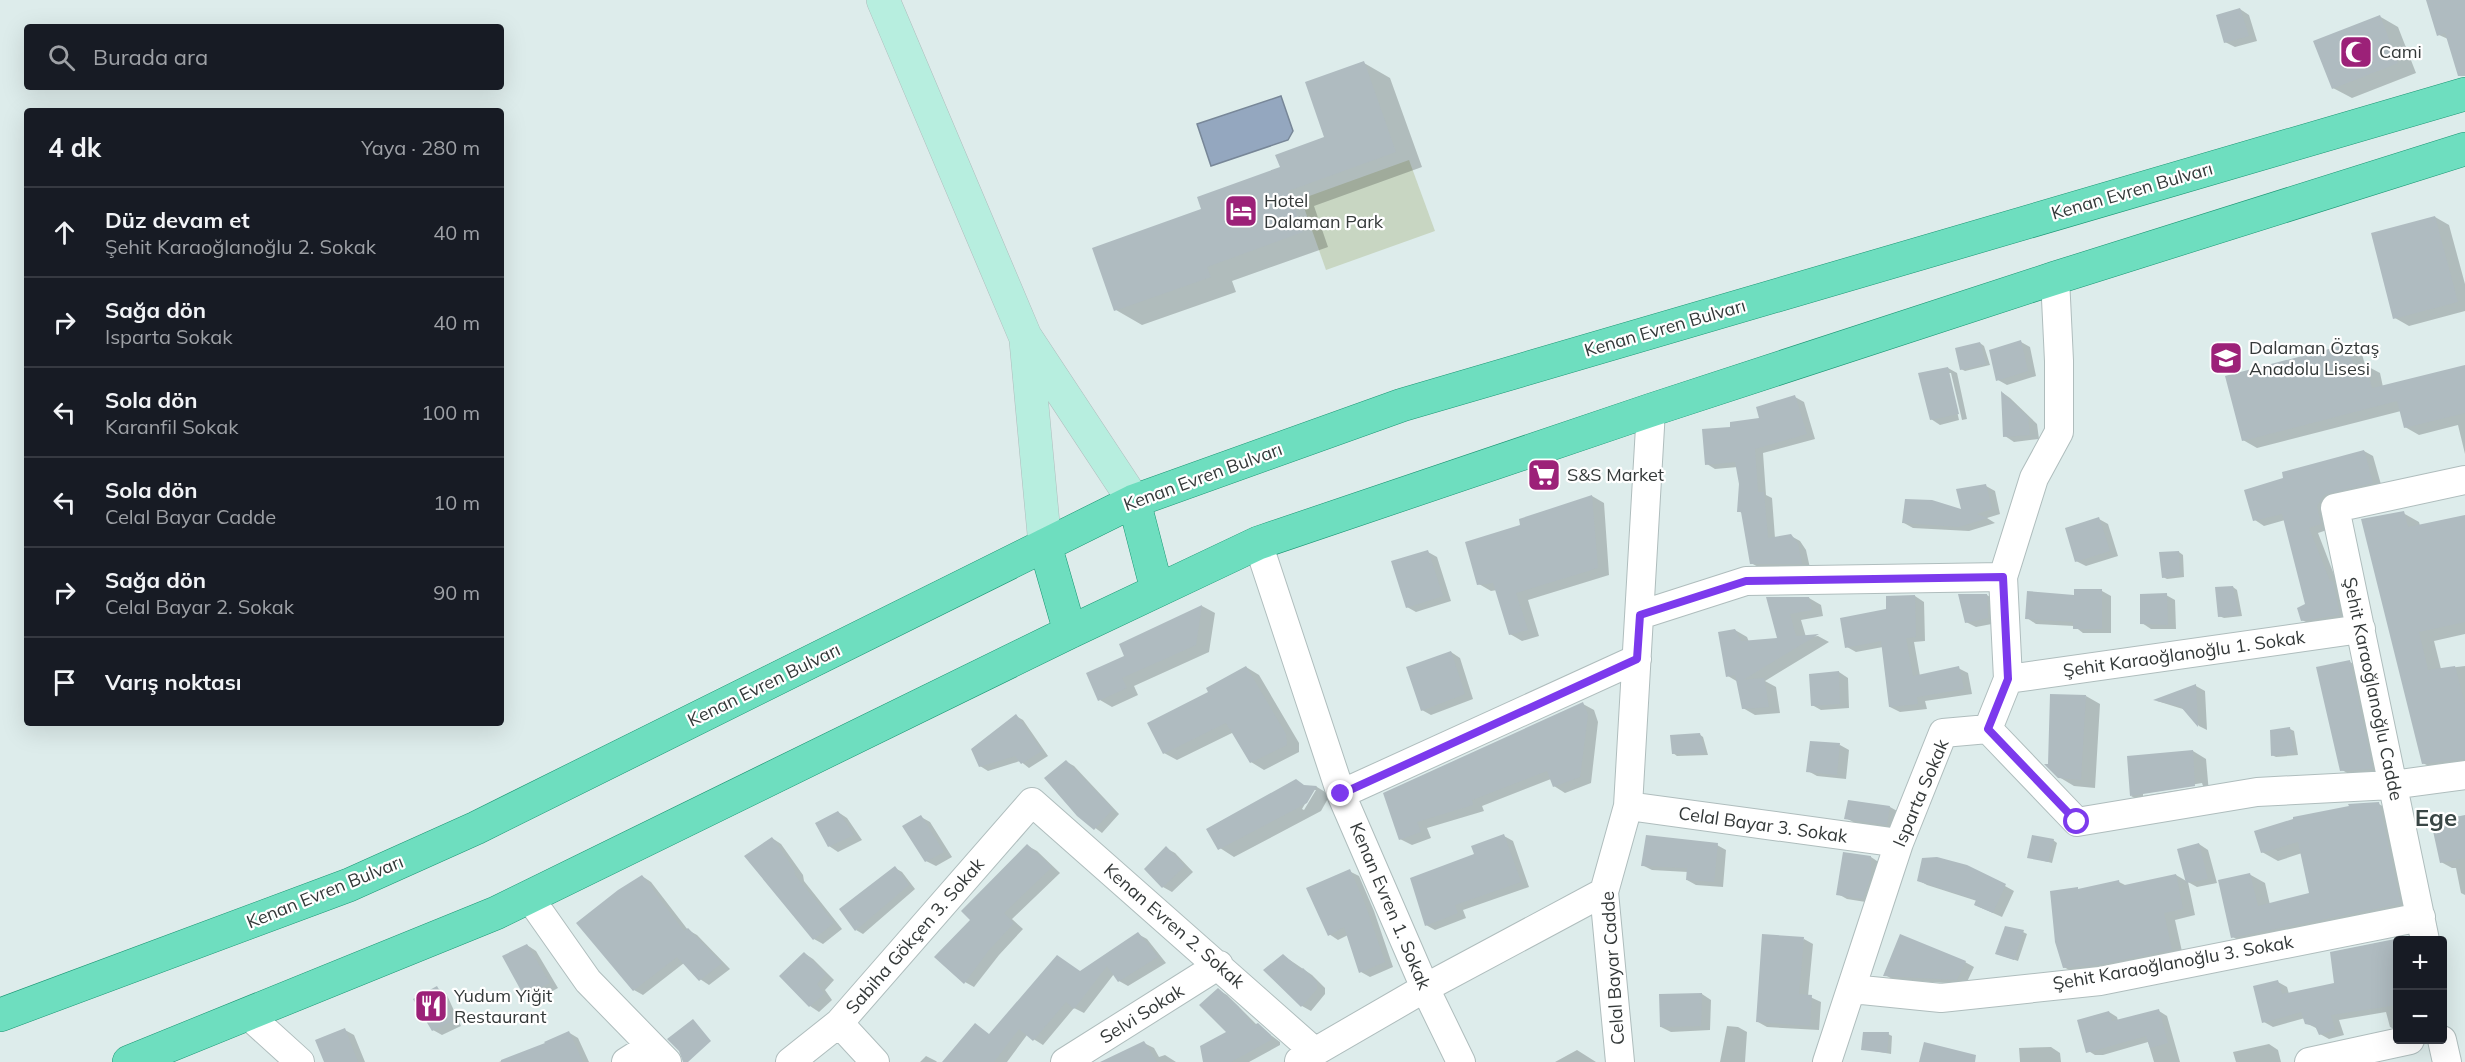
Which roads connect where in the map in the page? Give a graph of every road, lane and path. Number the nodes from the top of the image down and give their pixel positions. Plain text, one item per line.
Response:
1 (884, 0) edge
2 (2465, 94) edge
3 (2465, 149) edge
4 (2055, 278) junction
5 (1025, 336) junction
6 (1651, 410) junction
7 (2465, 480) edge
8 (1134, 501) junction
9 (1258, 543) junction
10 (1045, 545) junction
11 (2003, 577) junction
12 (1157, 590) junction
13 (1640, 615) junction
14 (2361, 629) junction
15 (1070, 632) junction
16 (1637, 659) junction
17 (2008, 679) junction
18 (1988, 729) junction
19 (2465, 775) edge
20 (2392, 785) junction
21 (1341, 794) junction
22 (1032, 801) joint
23 (1628, 806) junction
24 (1899, 843) junction
25 (1604, 892) junction
26 (529, 897) junction
27 (2423, 929) edge
28 (1219, 965) junction
29 (1425, 988) junction
30 (1852, 989) junction
31 (248, 1014) junction
32 (0, 1015) edge
33 (839, 1023) junction
34 (2393, 1044) edge
35 (2443, 1044) edge
36 (659, 1054) edge
37 (1306, 1057) edge
38 (129, 1062) edge
39 (300, 1062) edge
40 (626, 1062) edge
41 (790, 1062) edge
42 (875, 1062) edge
43 (1065, 1062) edge
44 (1461, 1062) edge
45 (1620, 1062) edge
46 (1827, 1062) edge
47 (2309, 1062) edge
48 (2447, 1062) edge

1 - 5 street
2 - 8 main road, Kenan Evren Bulvarı
3 - 4 main road
4 - 6 main road
4 - 11 street
5 - 8 street
5 - 10 street
6 - 9 main road
6 - 13 street, Celal Bayar Cadde
7 - 14 street, Şehit Karaoğlanoğlu Cadde
8 - 10 main road, Kenan Evren Bulvarı
8 - 12 main road
9 - 12 main road
9 - 21 street, Kenan Evren 1. Sokak
10 - 15 main road
10 - 32 main road, Kenan Evren Bulvarı
11 - 13 street
11 - 17 street
12 - 15 main road
13 - 16 street, Celal Bayar Cadde
14 - 17 street, Şehit Karaoğlanoğlu 1. Sokak
14 - 20 street, Şehit Karaoğlanoğlu Cadde
15 - 26 main road
16 - 21 street
16 - 23 street, Celal Bayar Cadde
17 - 18 street
18 - 20 street
18 - 24 street, Isparta Sokak
19 - 20 street
20 - 27 street, Şehit Karaoğlanoğlu Cadde
21 - 29 street, Kenan Evren 1. Sokak
22 - 28 street, Kenan Evren 2. Sokak
22 - 33 street, Sabiha Gökçen 3. Sokak
23 - 24 street, Celal Bayar 3. Sokak
23 - 25 street, Celal Bayar Cadde
24 - 30 street, Isparta Sokak
25 - 29 street
25 - 45 street, Celal Bayar Cadde
26 - 31 main road
26 - 36 street
27 - 30 street, Şehit Karaoğlanoğlu 3. Sokak
28 - 37 street, Kenan Evren 2. Sokak
28 - 43 street, Selvi Sokak
29 - 37 street
29 - 44 street, Kenan Evren 1. Sokak
30 - 46 street, Isparta Sokak
31 - 38 main road
31 - 39 street
33 - 41 street, Sabiha Gökçen 3. Sokak
33 - 42 street
34 - 47 street
35 - 48 street
36 - 40 street

